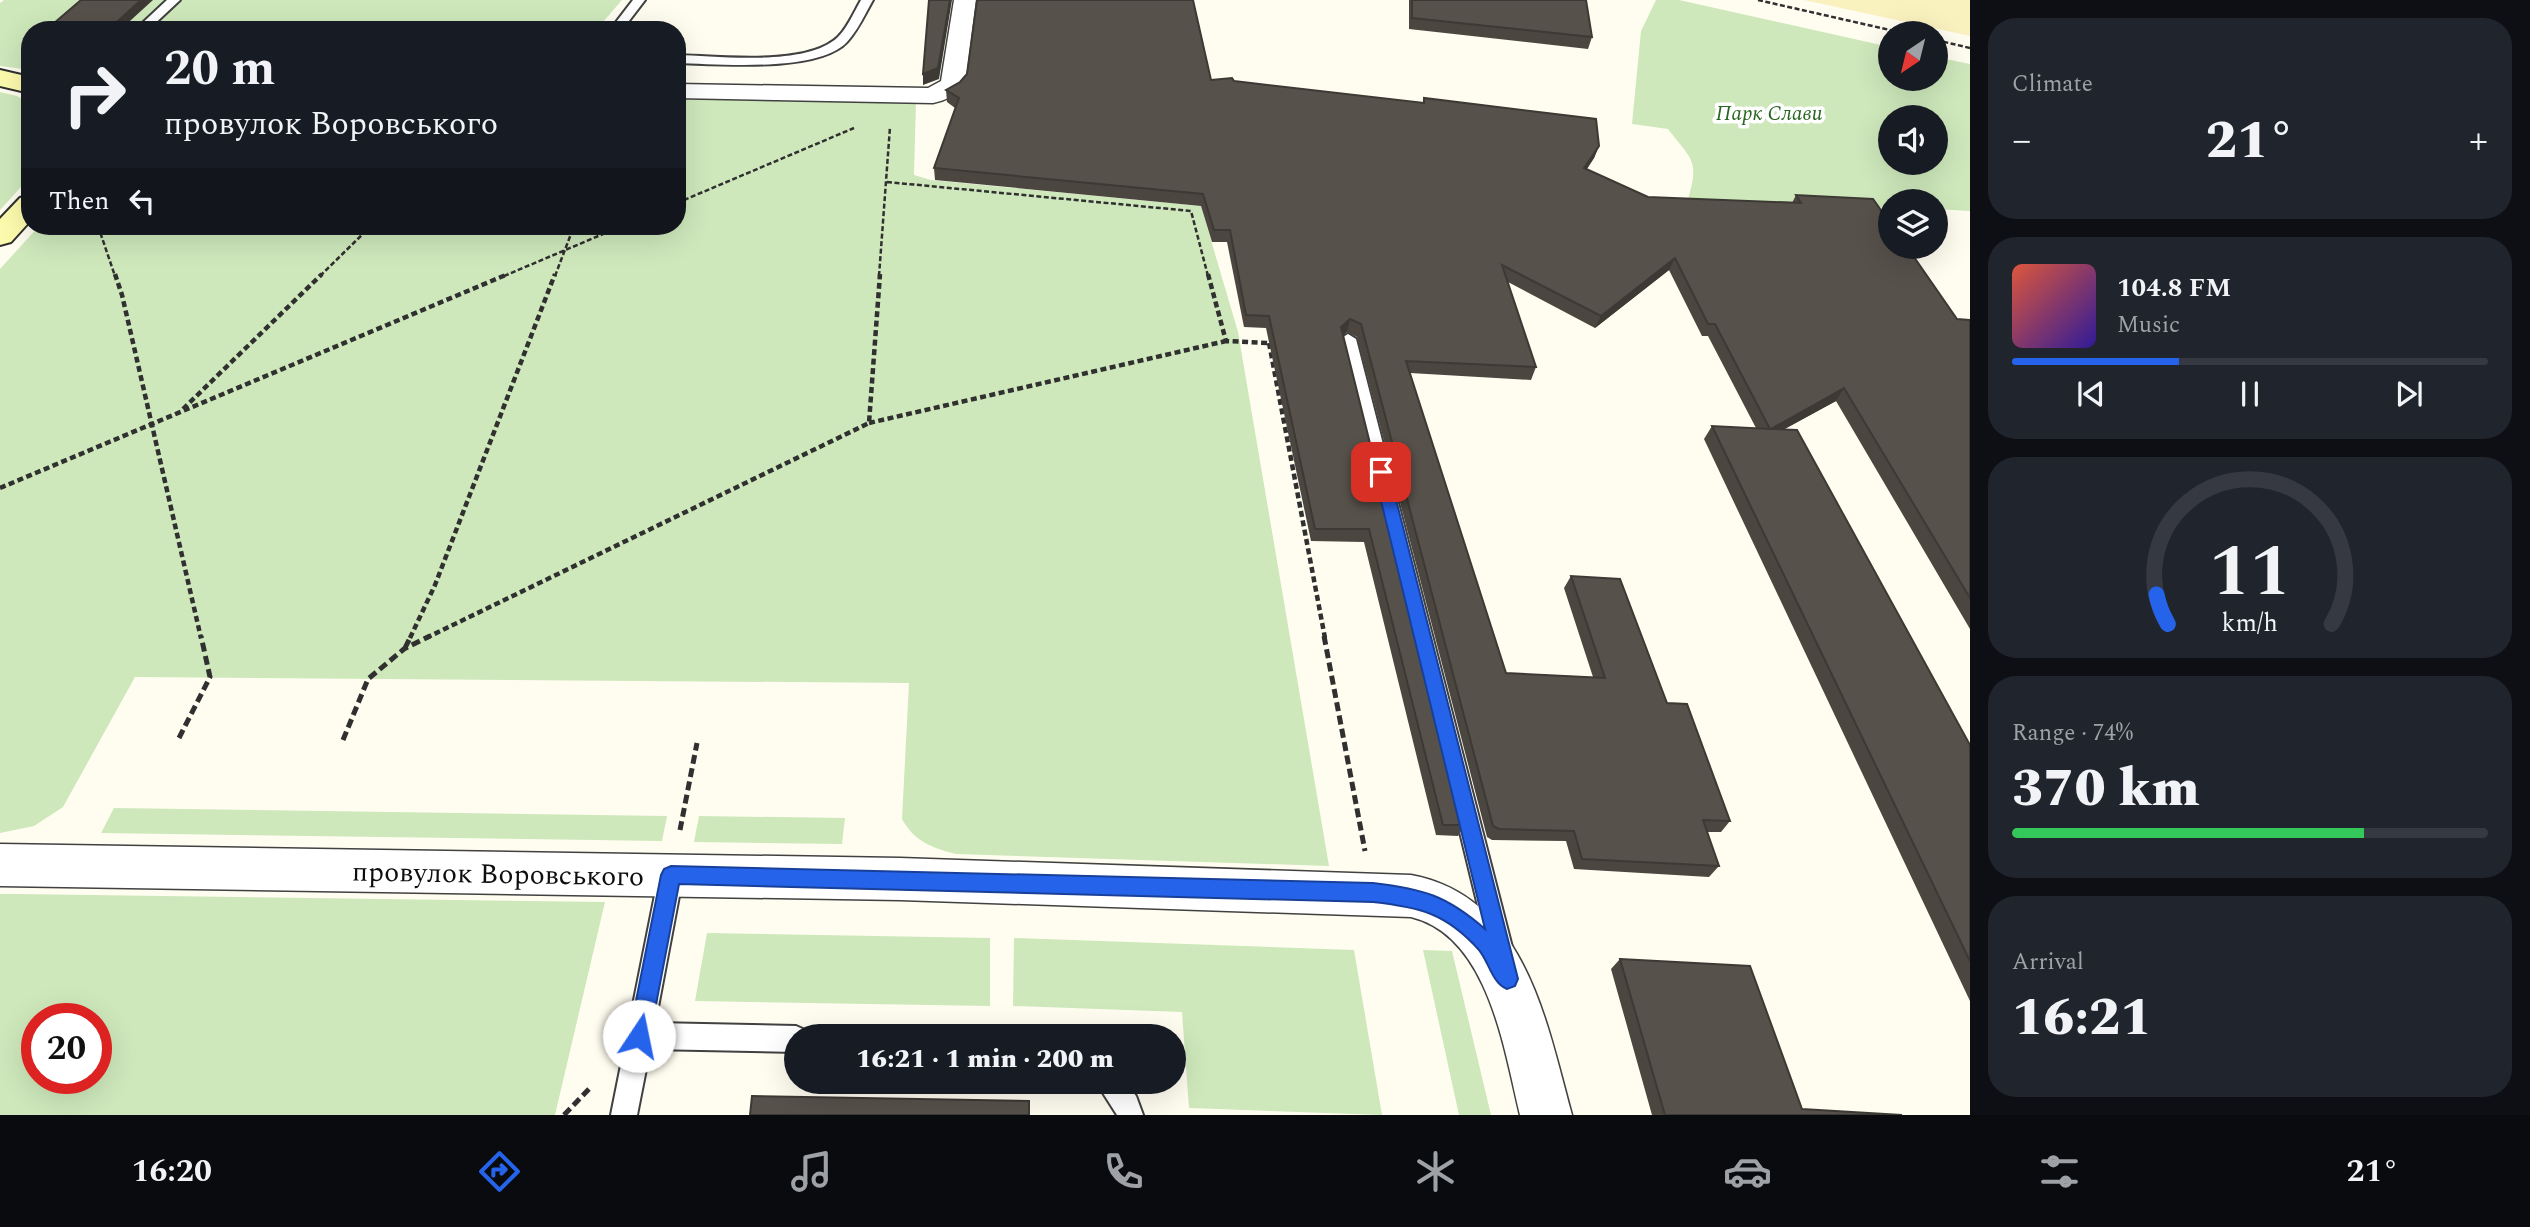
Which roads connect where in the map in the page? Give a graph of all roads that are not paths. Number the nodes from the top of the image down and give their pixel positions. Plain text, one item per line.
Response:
1 (174, 0) edge
2 (639, 0) edge
3 (867, 0) edge
4 (965, 0) edge
5 (151, 21) edge
6 (623, 21) edge
7 (686, 59) edge
8 (0, 78) edge
9 (21, 83) edge
10 (686, 93) edge
11 (21, 214) edge
12 (0, 236) edge
13 (1348, 339) edge
14 (0, 865) edge
15 (671, 875) junction
16 (1507, 979) junction
17 (639, 1036) junction
18 (784, 1039) edge
19 (1118, 1094) edge
20 (624, 1115) edge
21 (1130, 1115) edge
22 (1546, 1115) edge

1 - 5 lane
2 - 6 lane
3 - 7 lane
4 - 10 street
8 - 9 street
11 - 12 street
13 - 16 lane
14 - 15 street, провулок Воровського
15 - 16 street, провулок Воровського
15 - 17 lane
16 - 22 street, провулок Воровського
17 - 18 lane
17 - 20 lane
19 - 21 lane

